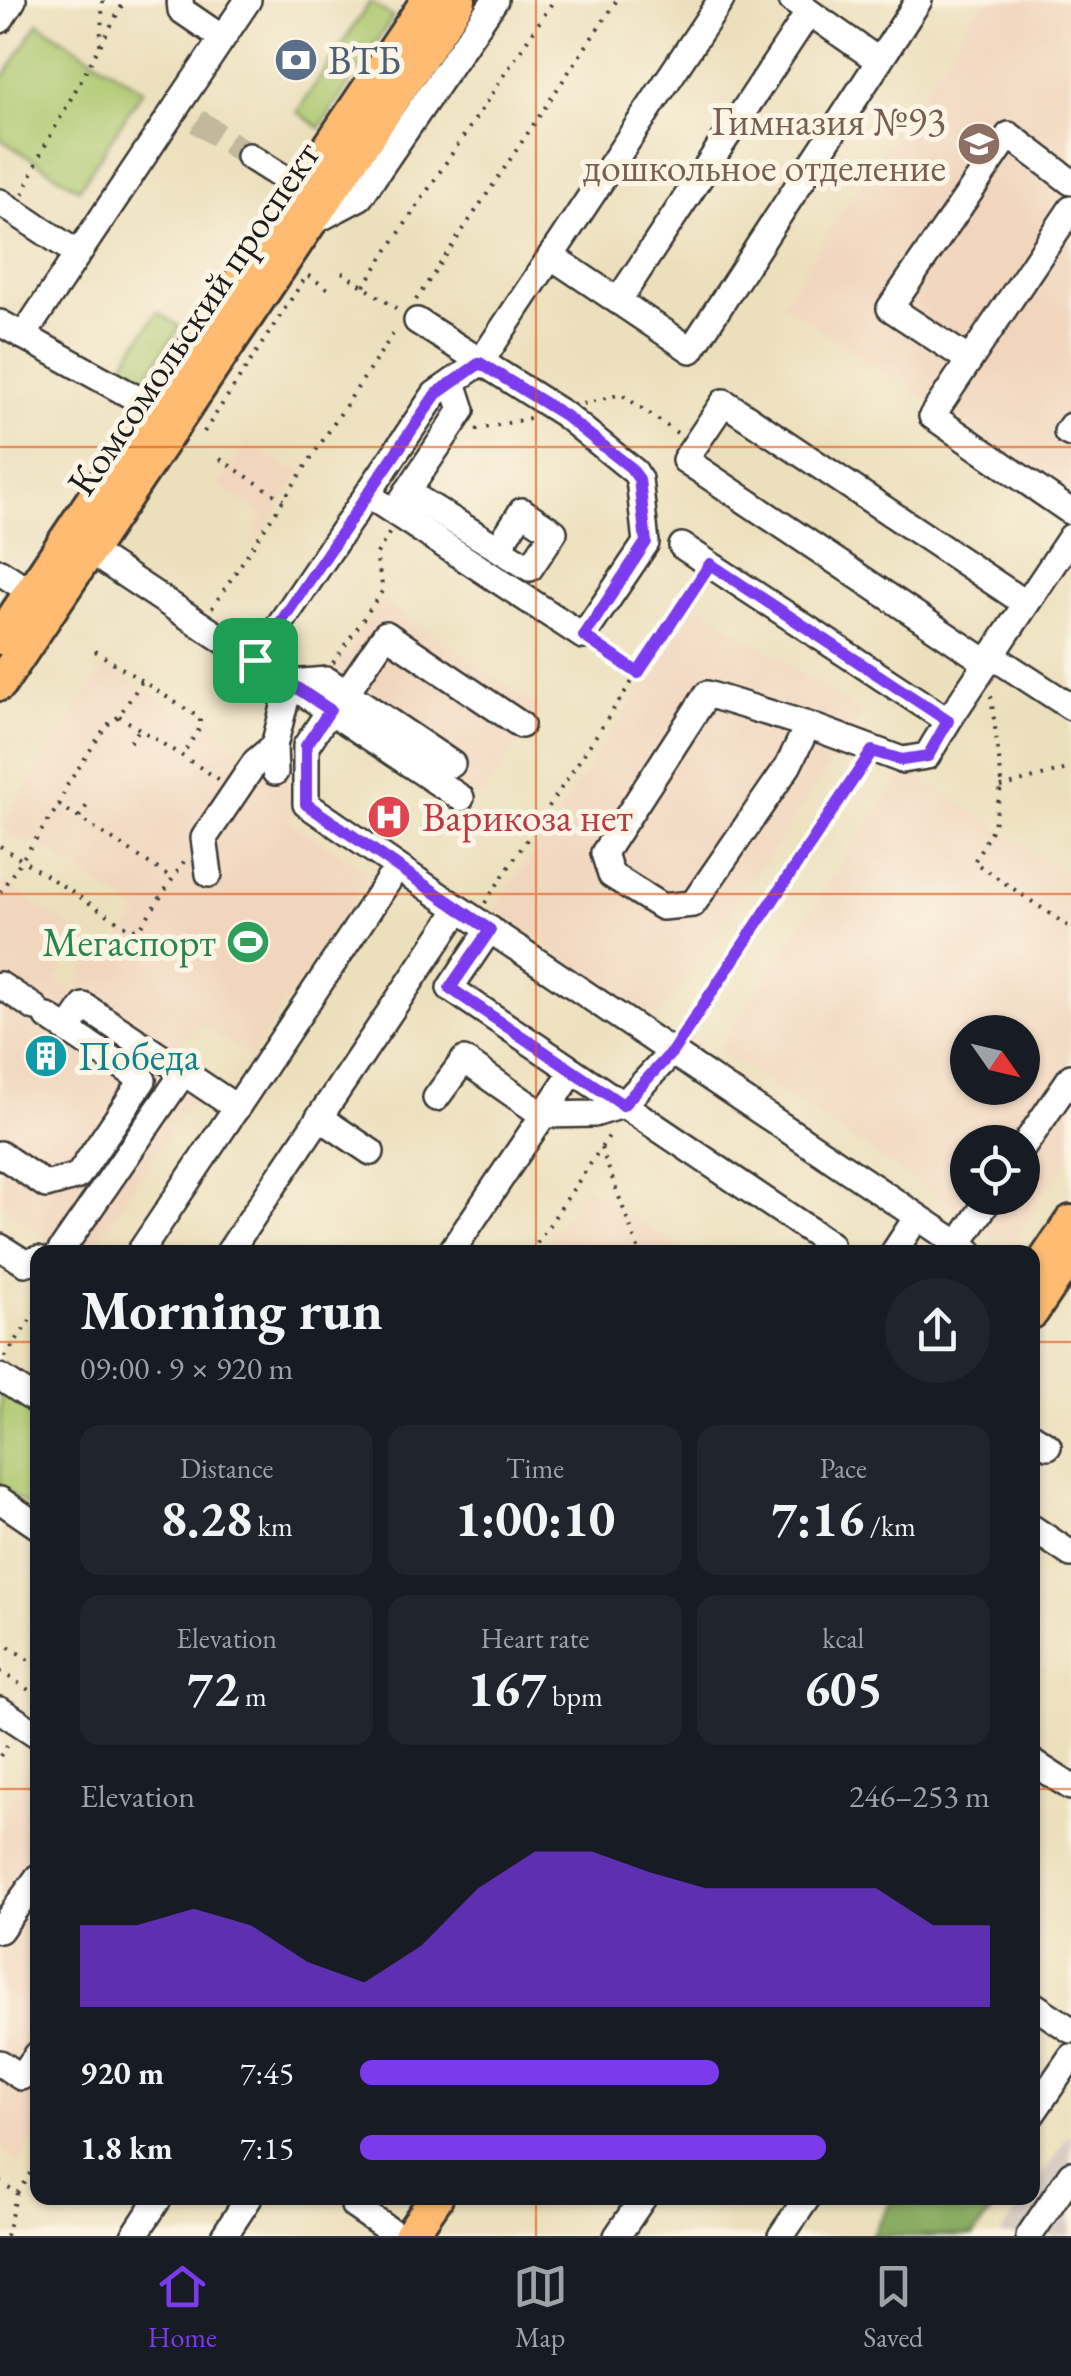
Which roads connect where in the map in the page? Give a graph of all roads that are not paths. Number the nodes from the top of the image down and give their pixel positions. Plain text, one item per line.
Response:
1 (13, 0) edge
2 (180, 0) edge
3 (248, 0) edge
4 (428, 0) edge
5 (458, 0) edge
6 (495, 0) edge
7 (721, 0) edge
8 (919, 0) edge
9 (796, 3) edge
10 (0, 20) edge
11 (222, 38) junction
12 (879, 61) junction
13 (249, 156) tunnel mouth
14 (1071, 182) edge
15 (301, 190) junction
16 (8, 207) edge
17 (1071, 208) edge
18 (307, 226) junction
19 (78, 254) junction
20 (551, 256) junction
21 (618, 301) junction
22 (412, 318) road end
23 (0, 322) edge
24 (23, 336) junction
25 (970, 360) junction
26 (480, 363) junction
27 (453, 382) junction
28 (154, 408) junction
29 (1071, 426) edge
30 (1071, 434) edge
31 (368, 494) junction
32 (400, 506) junction
33 (1071, 512) edge
34 (1071, 537) edge
35 (682, 546) dead end
36 (498, 548) dead end
37 (88, 550) junction
38 (0, 572) edge
39 (30, 592) junction
40 (1025, 604) junction
41 (0, 638) edge
42 (989, 658) junction
43 (255, 660) junction
44 (290, 683) junction
45 (0, 684) edge
46 (338, 702) junction
47 (1071, 707) edge
48 (948, 721) junction
49 (522, 724) dead end
50 (808, 725) junction
51 (274, 746) junction
52 (452, 764) dead end
53 (275, 772) dead end
54 (461, 798) dead end
55 (209, 874) dead end
56 (388, 881) dead end
57 (474, 919) junction
58 (0, 985) edge
59 (50, 1018) junction
60 (672, 1052) junction
61 (573, 1071) junction
62 (184, 1072) junction
63 (1071, 1077) edge
64 (436, 1098) dead end
65 (626, 1106) junction
66 (237, 1108) junction
67 (543, 1114) junction
68 (319, 1117) junction
69 (1038, 1125) edge
70 (371, 1152) dead end
71 (0, 1154) edge
72 (981, 1215) edge
73 (917, 1217) junction
74 (1071, 1222) edge
75 (65, 1245) edge
76 (145, 1245) edge
77 (234, 1245) edge
78 (455, 1245) edge
79 (825, 1245) edge
80 (899, 1245) edge
81 (958, 1245) edge
82 (966, 1245) edge
83 (0, 1247) edge
84 (1071, 1254) edge
85 (30, 1261) edge
86 (1040, 1284) edge
87 (1040, 1289) edge
88 (0, 1377) edge
89 (30, 1397) edge
90 (0, 1500) edge
91 (30, 1521) edge
92 (1040, 1533) edge
93 (1071, 1554) edge
94 (3, 1715) edge
95 (30, 1730) edge
96 (1040, 1767) edge
97 (1071, 1787) edge
98 (30, 1888) edge
99 (0, 1930) edge
100 (1040, 2009) edge
101 (1071, 2030) edge
102 (1071, 2057) edge
103 (0, 2062) edge
104 (30, 2066) edge
105 (1040, 2102) edge
106 (1071, 2174) edge
107 (154, 2205) edge
108 (245, 2205) edge
109 (355, 2205) edge
110 (413, 2205) edge
111 (429, 2205) edge
112 (638, 2205) edge
113 (802, 2205) edge
114 (398, 2235) edge
115 (134, 2236) edge
116 (224, 2236) edge
117 (617, 2236) edge
118 (781, 2236) edge
119 (1029, 2236) edge

1 - 10 street
2 - 11 street
3 - 11 street
4 - 15 main road, Комсомольский проспект
5 - 18 main road, Комсомольский проспект
6 - 18 street
7 - 20 street
8 - 12 street
9 - 12 street
9 - 21 street
11 - 19 street
12 - 21 street
13 - 15 street
14 - 25 street
15 - 28 main road, Комсомольский проспект
16 - 19 street
17 - 25 street
18 - 37 main road, Комсомольский проспект
19 - 24 street
20 - 21 street
20 - 26 street
22 - 26 street
23 - 24 street
24 - 28 street
25 - 33 street
26 - 27 street
26 - 32 street
27 - 31 street
27 - 32 street
28 - 39 main road, Комсомольский проспект
29 - 30 street
31 - 32 street
31 - 43 street
32 - 36 street
34 - 40 street
35 - 48 street
37 - 43 street
37 - 45 main road, Комсомольский проспект
38 - 39 street
39 - 41 main road, Комсомольский проспект
40 - 42 street
40 - 42 street
42 - 47 street
42 - 48 street
43 - 44 street
44 - 46 street
44 - 46 street
44 - 51 street
46 - 49 street
46 - 52 street
46 - 54 street
46 - 57 street
48 - 50 street
50 - 50 street
51 - 53 street
51 - 55 street
56 - 66 street
57 - 60 street
57 - 61 street
57 - 68 street
58 - 59 street
59 - 62 street
59 - 71 street
60 - 65 street
60 - 73 street
61 - 65 street
61 - 67 street
62 - 66 street
62 - 75 street
63 - 69 street
64 - 67 street
65 - 67 street
65 - 79 street
66 - 76 street
67 - 78 street
68 - 70 street
68 - 77 street
72 - 82 street
73 - 80 street
73 - 81 street
74 - 86 main road
83 - 85 street
84 - 87 main road
88 - 89 street
90 - 91 street
92 - 93 street
94 - 95 street
96 - 97 street
98 - 99 street
100 - 101 street
102 - 105 street
103 - 104 street
106 - 119 street
107 - 115 street
108 - 116 street
109 - 114 street
110 - 114 main road
111 - 114 main road
112 - 117 street
113 - 118 street

